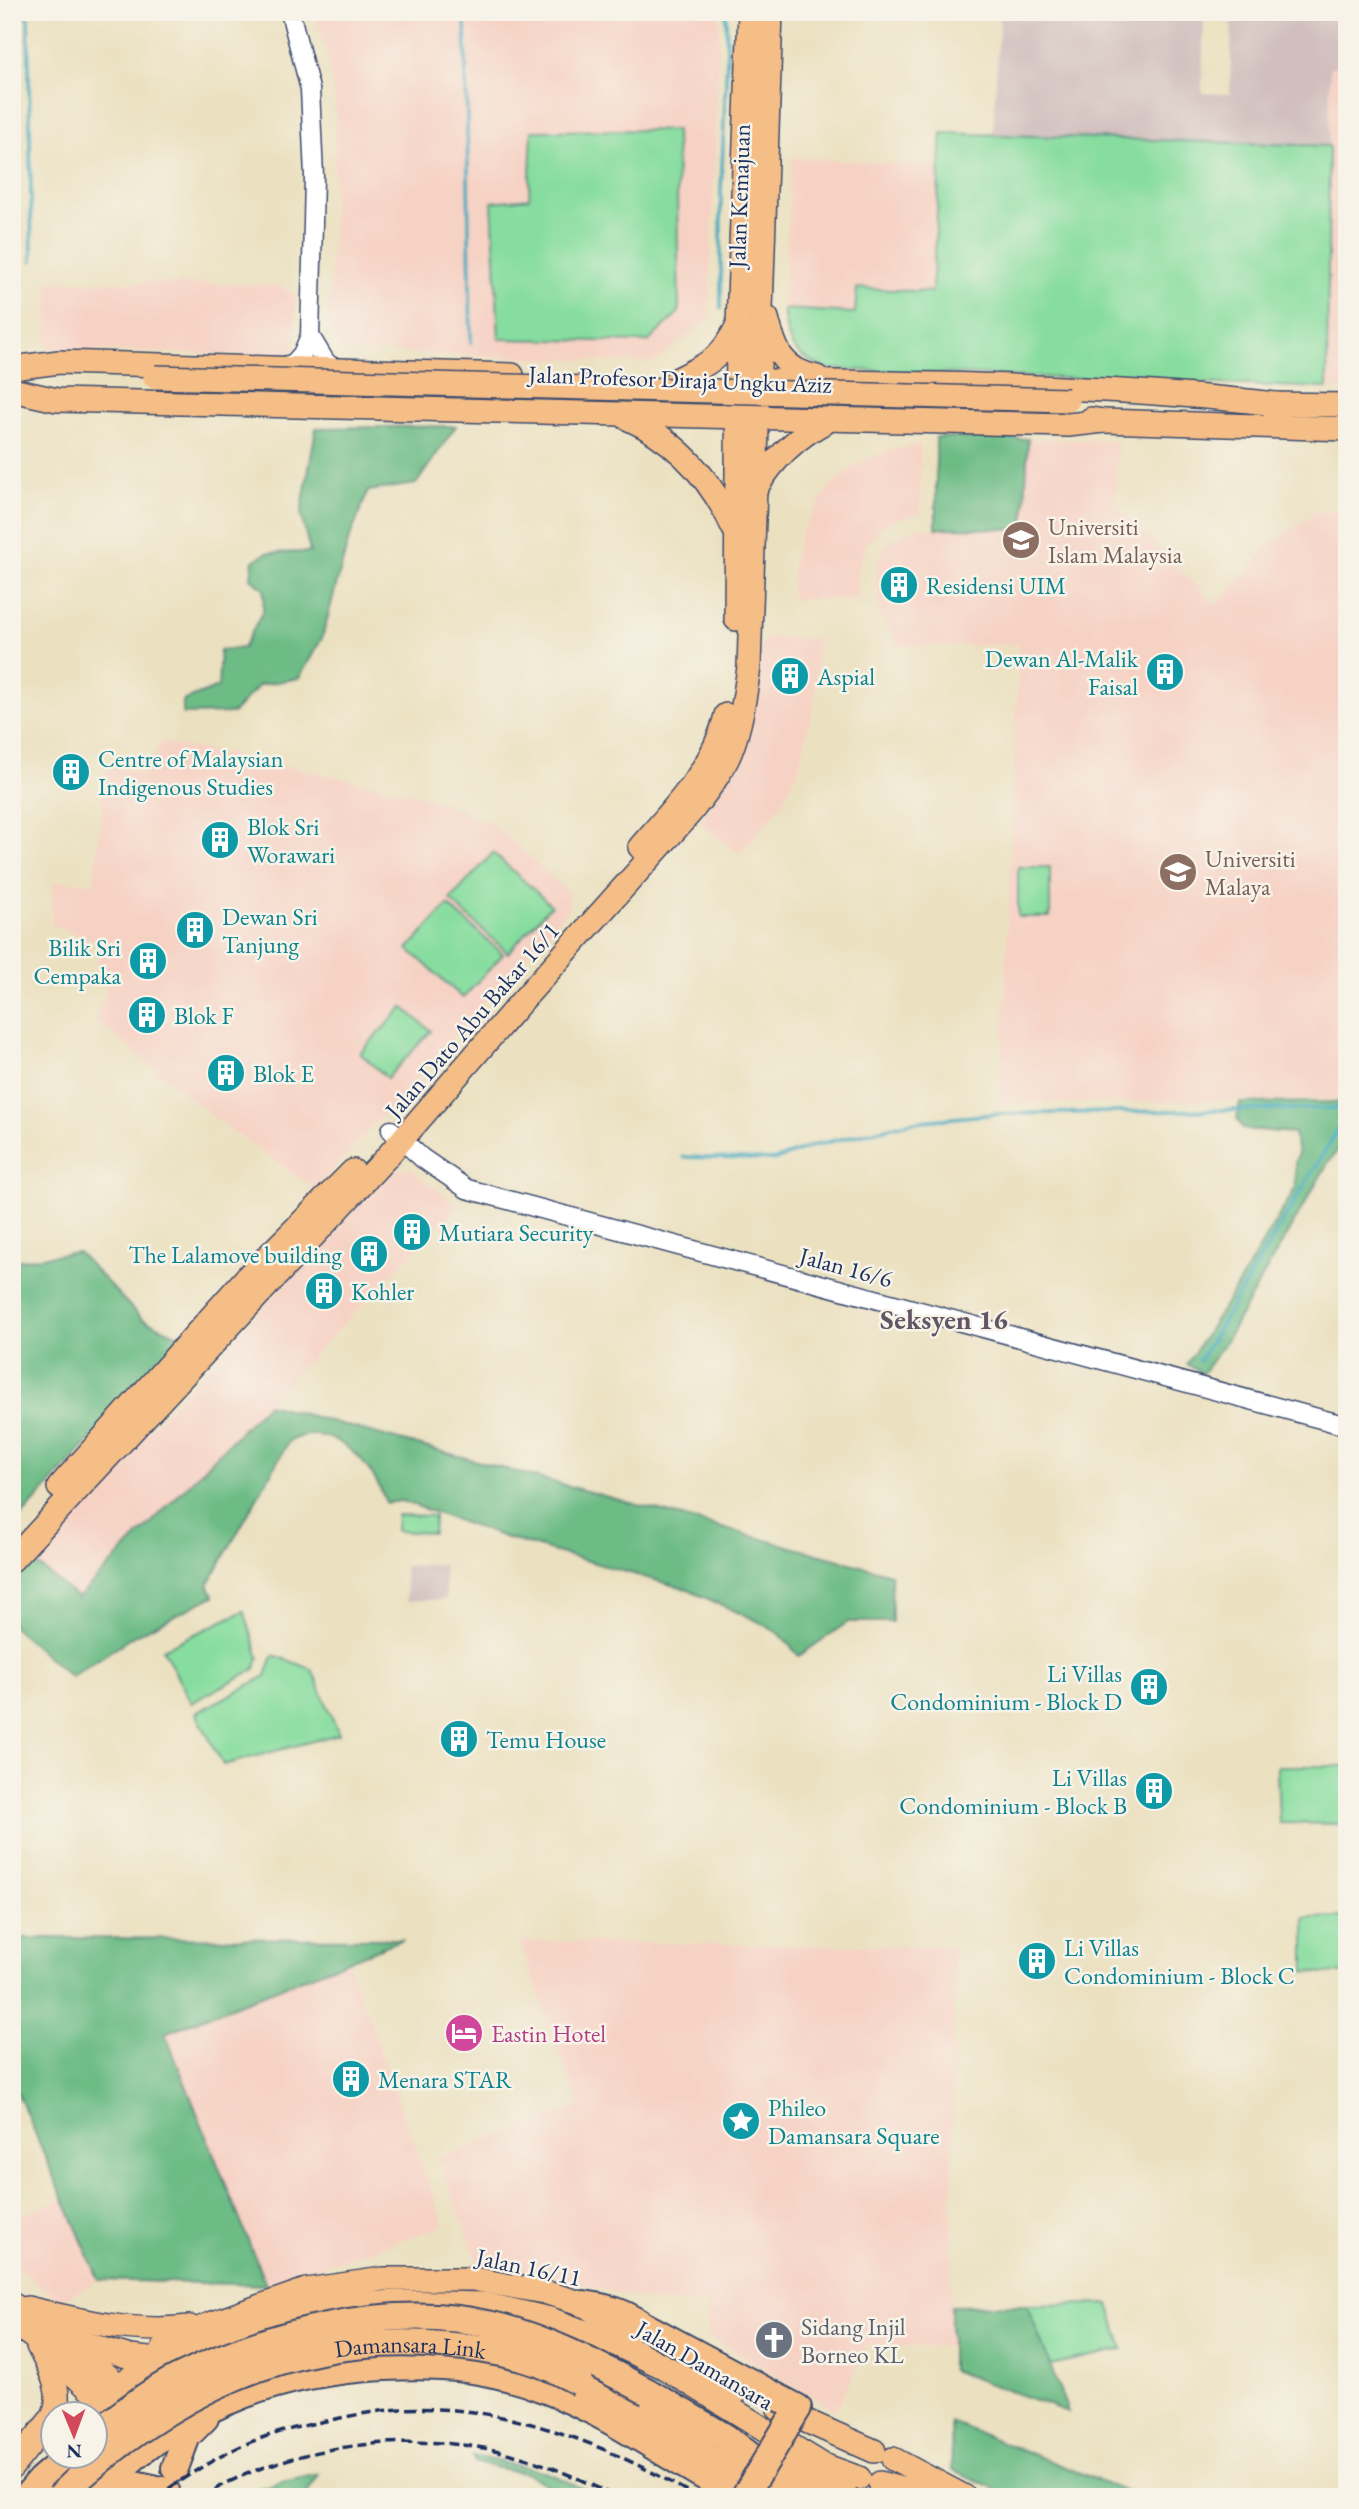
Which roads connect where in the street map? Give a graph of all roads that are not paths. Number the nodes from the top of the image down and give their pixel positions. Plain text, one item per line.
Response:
1 (290, 12) edge
2 (750, 12) edge
3 (771, 12) edge
4 (762, 298) junction
5 (738, 324) junction
6 (310, 336) junction
7 (282, 367) junction
8 (12, 368) edge
9 (334, 369) junction
10 (633, 379) junction
11 (676, 380) junction
12 (748, 381) junction
13 (839, 383) junction
14 (155, 384) junction
15 (12, 390) edge
16 (1284, 404) junction
17 (1347, 405) edge
18 (1068, 407) junction
19 (628, 415) junction
20 (747, 418) junction
21 (829, 420) junction
22 (1104, 421) junction
23 (1347, 429) edge
24 (755, 490) junction
25 (736, 535) junction
26 (396, 1135) junction
27 (1347, 1426) edge
28 (12, 1538) edge
29 (12, 1560) edge
30 (584, 2304) junction
31 (13, 2311) edge
32 (210, 2324) junction
33 (42, 2334) junction
34 (158, 2360) junction
35 (399, 2366) junction
36 (111, 2392) junction
37 (59, 2400) edge
38 (102, 2400) edge
39 (218, 2404) junction
40 (108, 2424) edge
41 (38, 2435) edge
42 (725, 2438) junction
43 (155, 2441) junction
44 (38, 2453) edge
45 (12, 2467) edge
46 (52, 2470) edge
47 (12, 2481) edge
48 (861, 2486) edge
49 (99, 2489) edge
50 (26, 2497) edge
51 (59, 2497) edge
52 (716, 2497) edge
53 (742, 2497) edge
54 (767, 2497) edge
55 (805, 2497) edge
56 (929, 2497) edge
57 (965, 2497) edge

1 - 6 street
2 - 5 main road, Jalan Kemajuan
3 - 4 main road, Jalan Kemajuan
4 - 12 main road, Jalan Kemajuan
4 - 13 main road
5 - 11 main road
5 - 12 main road, Jalan Kemajuan
6 - 7 street
6 - 9 street
7 - 8 main road
7 - 9 main road
8 - 14 main road, Jalan Profesor Diraja Ungku Aziz
9 - 10 main road
10 - 11 main road
10 - 19 main road
11 - 12 main road
12 - 13 main road
12 - 20 main road
13 - 16 main road
14 - 15 main road, Jalan Profesor Diraja Ungku Aziz
14 - 18 main road, Jalan Profesor Diraja Ungku Aziz
15 - 19 main road
16 - 17 main road, Jalan Profesor Diraja Ungku Aziz
16 - 18 main road, Jalan Profesor Diraja Ungku Aziz
18 - 22 main road, Jalan Profesor Diraja Ungku Aziz
19 - 20 main road
19 - 25 main road
20 - 21 main road
20 - 24 main road, Jalan Dato Abu Bakar 16/1
20 - 25 main road, Jalan Dato Abu Bakar 16/1
21 - 22 main road
21 - 24 main road
22 - 23 main road, Jalan Profesor Diraja Ungku Aziz
24 - 26 main road, Jalan Dato Abu Bakar 16/1
25 - 26 main road, Jalan Dato Abu Bakar 16/1
26 - 27 street, Jalan 16/6
26 - 28 main road, Jalan Dato Abu Bakar 16/1
26 - 29 main road, Jalan Dato Abu Bakar 16/1
30 - 32 main road, Jalan 16/11
30 - 53 highway, bridge
30 - 57 main road, Jalan 16/11
31 - 32 main road
31 - 33 main road
32 - 34 main road, Jalan 16/11
33 - 34 main road
33 - 36 main road
33 - 37 main road
34 - 36 main road, Jalan Damansara
34 - 48 main road, Jalan Damansara
35 - 39 highway
35 - 52 highway
35 - 53 highway
36 - 38 main road, Jalan Damansara
36 - 43 main road
39 - 43 highway
39 - 49 highway
40 - 42 highway, Damansara Link, bridge
41 - 45 main road
42 - 48 highway
42 - 55 highway
43 - 49 highway
44 - 47 main road
46 - 50 highway
48 - 56 main road, Jalan Damansara
51 - 54 highway, Damansara Link, bridge

